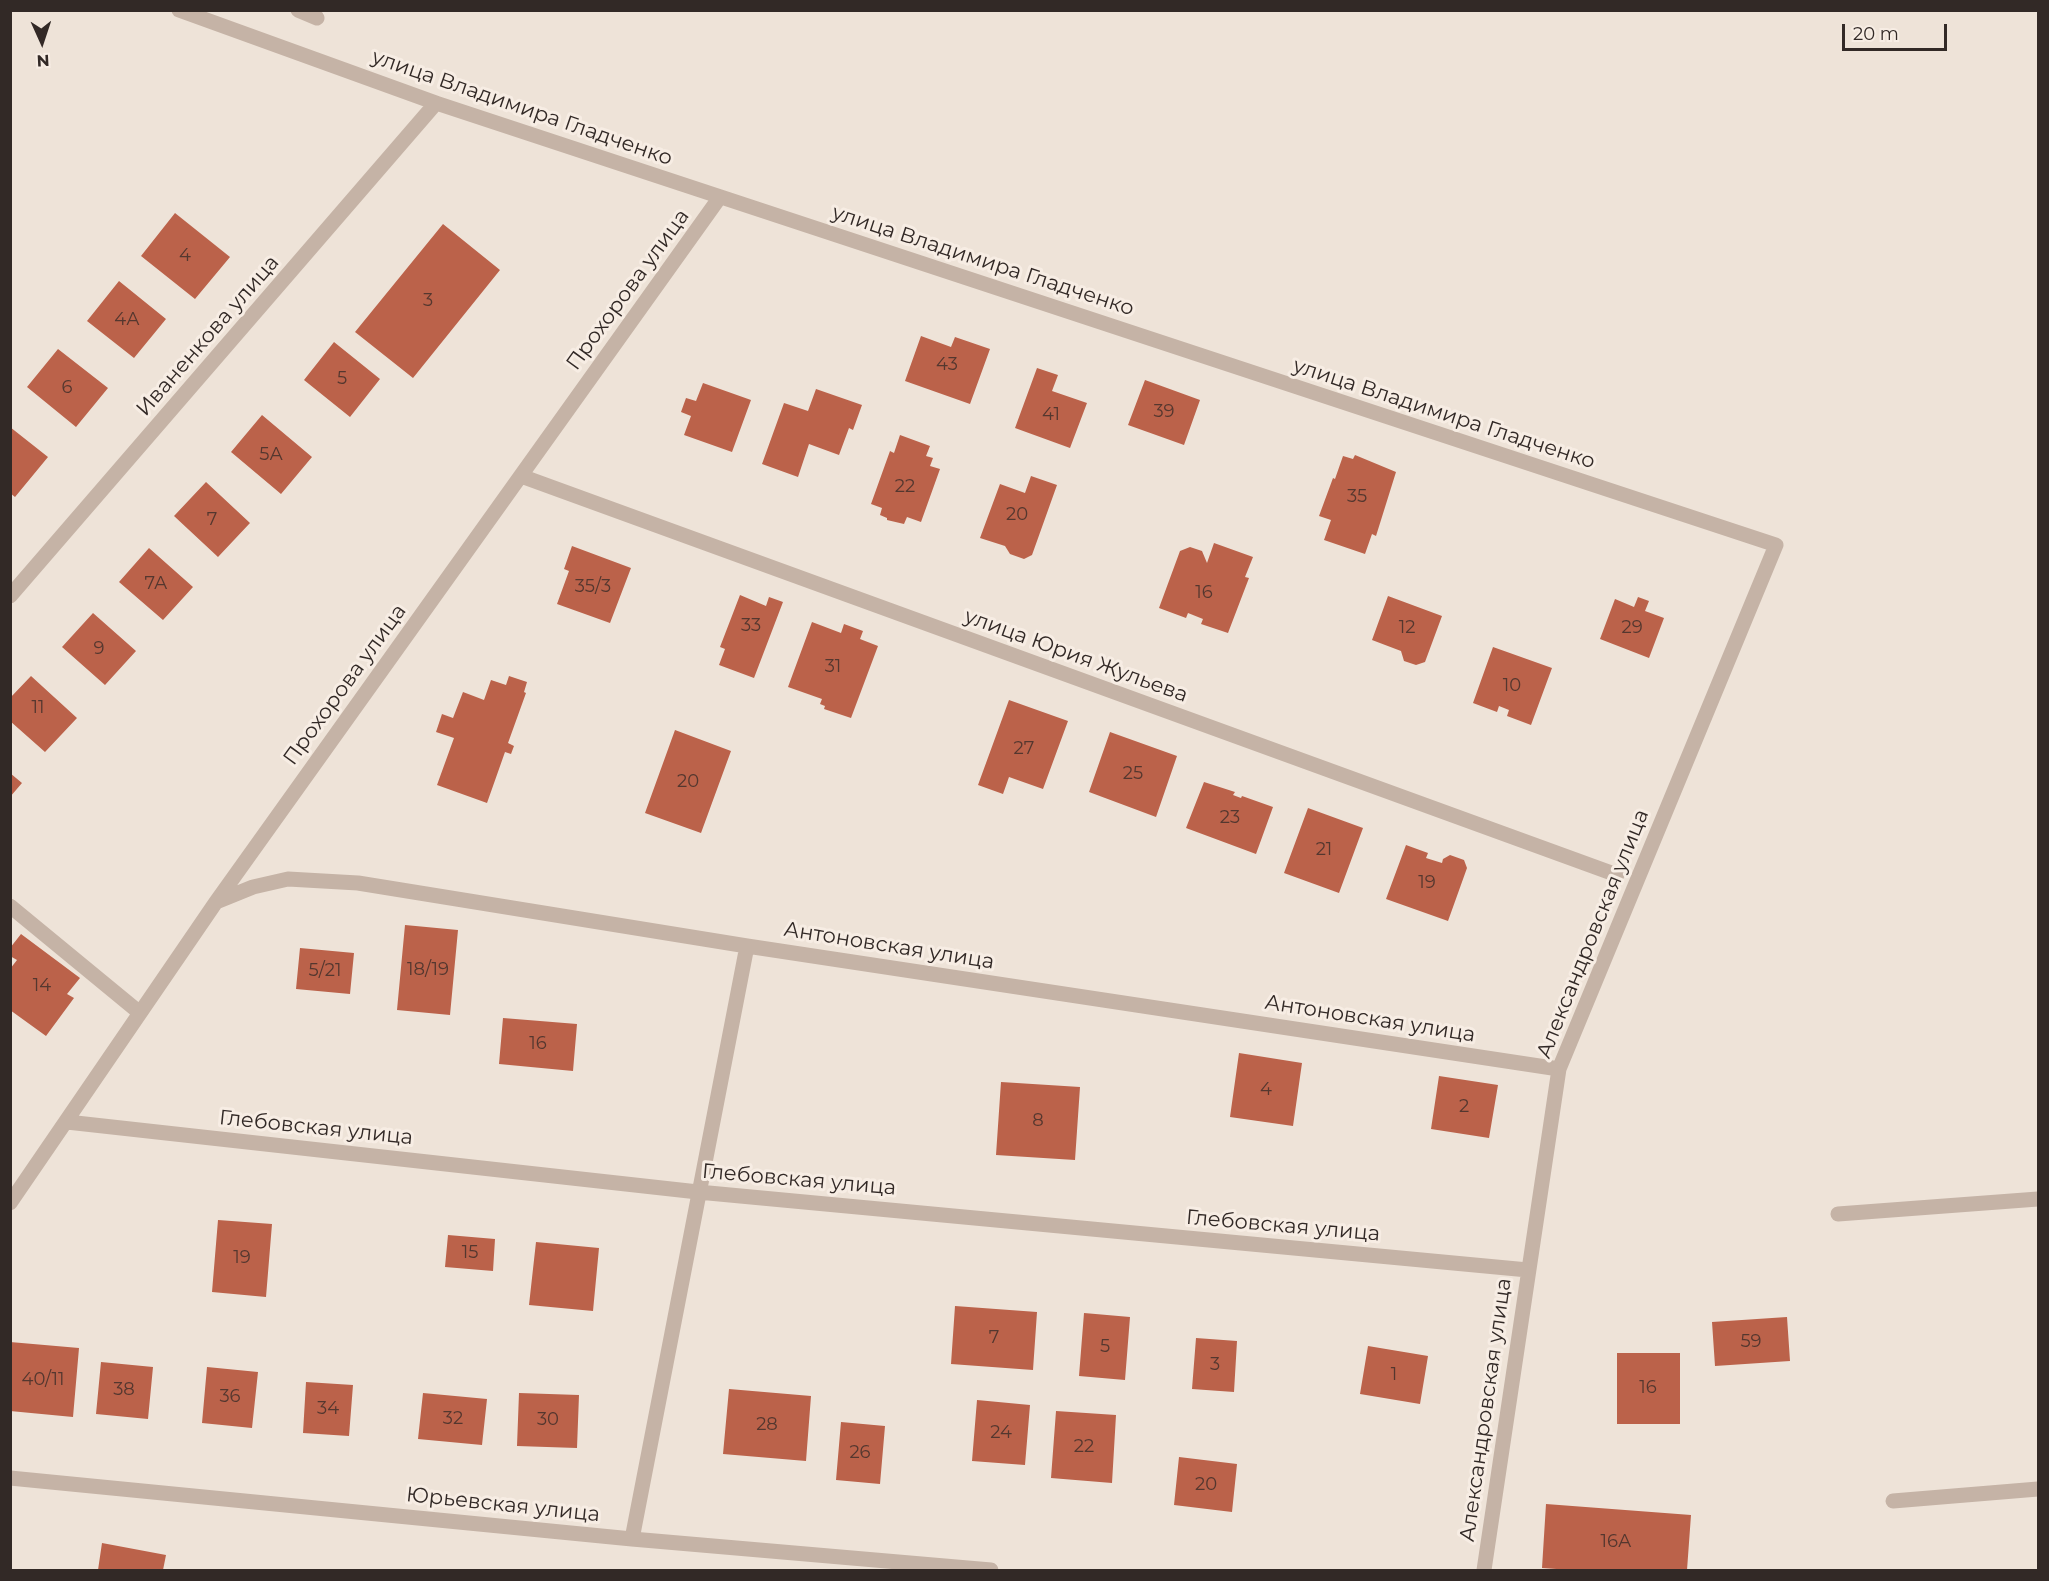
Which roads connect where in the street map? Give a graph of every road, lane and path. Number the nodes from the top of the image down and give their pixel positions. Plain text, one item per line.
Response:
1 (179, 10) edge
2 (298, 10) edge
3 (317, 18) dead end
4 (436, 103) junction
5 (720, 197) junction
6 (521, 476) junction
7 (1776, 545) joint
8 (10, 596) edge
9 (1617, 875) dead end
10 (216, 902) junction
11 (10, 906) edge
12 (747, 946) junction
13 (140, 1013) junction
14 (1559, 1069) junction
15 (67, 1122) junction
16 (698, 1192) junction
17 (2038, 1198) edge
18 (10, 1203) edge
19 (1838, 1214) dead end
20 (1528, 1270) junction
21 (10, 1478) edge
22 (2038, 1489) edge
23 (1893, 1501) dead end
24 (632, 1539) junction
25 (991, 1570) edge
26 (1484, 1570) edge

1 - 4 street, улица Владимира Гладченко
2 - 3 street
4 - 5 street, улица Владимира Гладченко
4 - 8 street, Иваненкова улица
5 - 6 street, Прохорова улица
5 - 7 street, улица Владимира Гладченко
6 - 9 street, улица Юрия Жульева
6 - 10 street, Прохорова улица
7 - 14 street, Александровская улица
10 - 12 street, Антоновская улица
10 - 13 street, Прохорова улица
11 - 13 street
12 - 14 street, Антоновская улица
12 - 16 street
13 - 15 street, Прохорова улица
14 - 20 street, Александровская улица
15 - 16 street, Глебовская улица
15 - 18 street, Прохорова улица
16 - 20 street, Глебовская улица
16 - 24 street
17 - 19 street
20 - 26 street, Александровская улица
21 - 24 street, Юрьевская улица
22 - 23 street
24 - 25 street, Юрьевская улица

